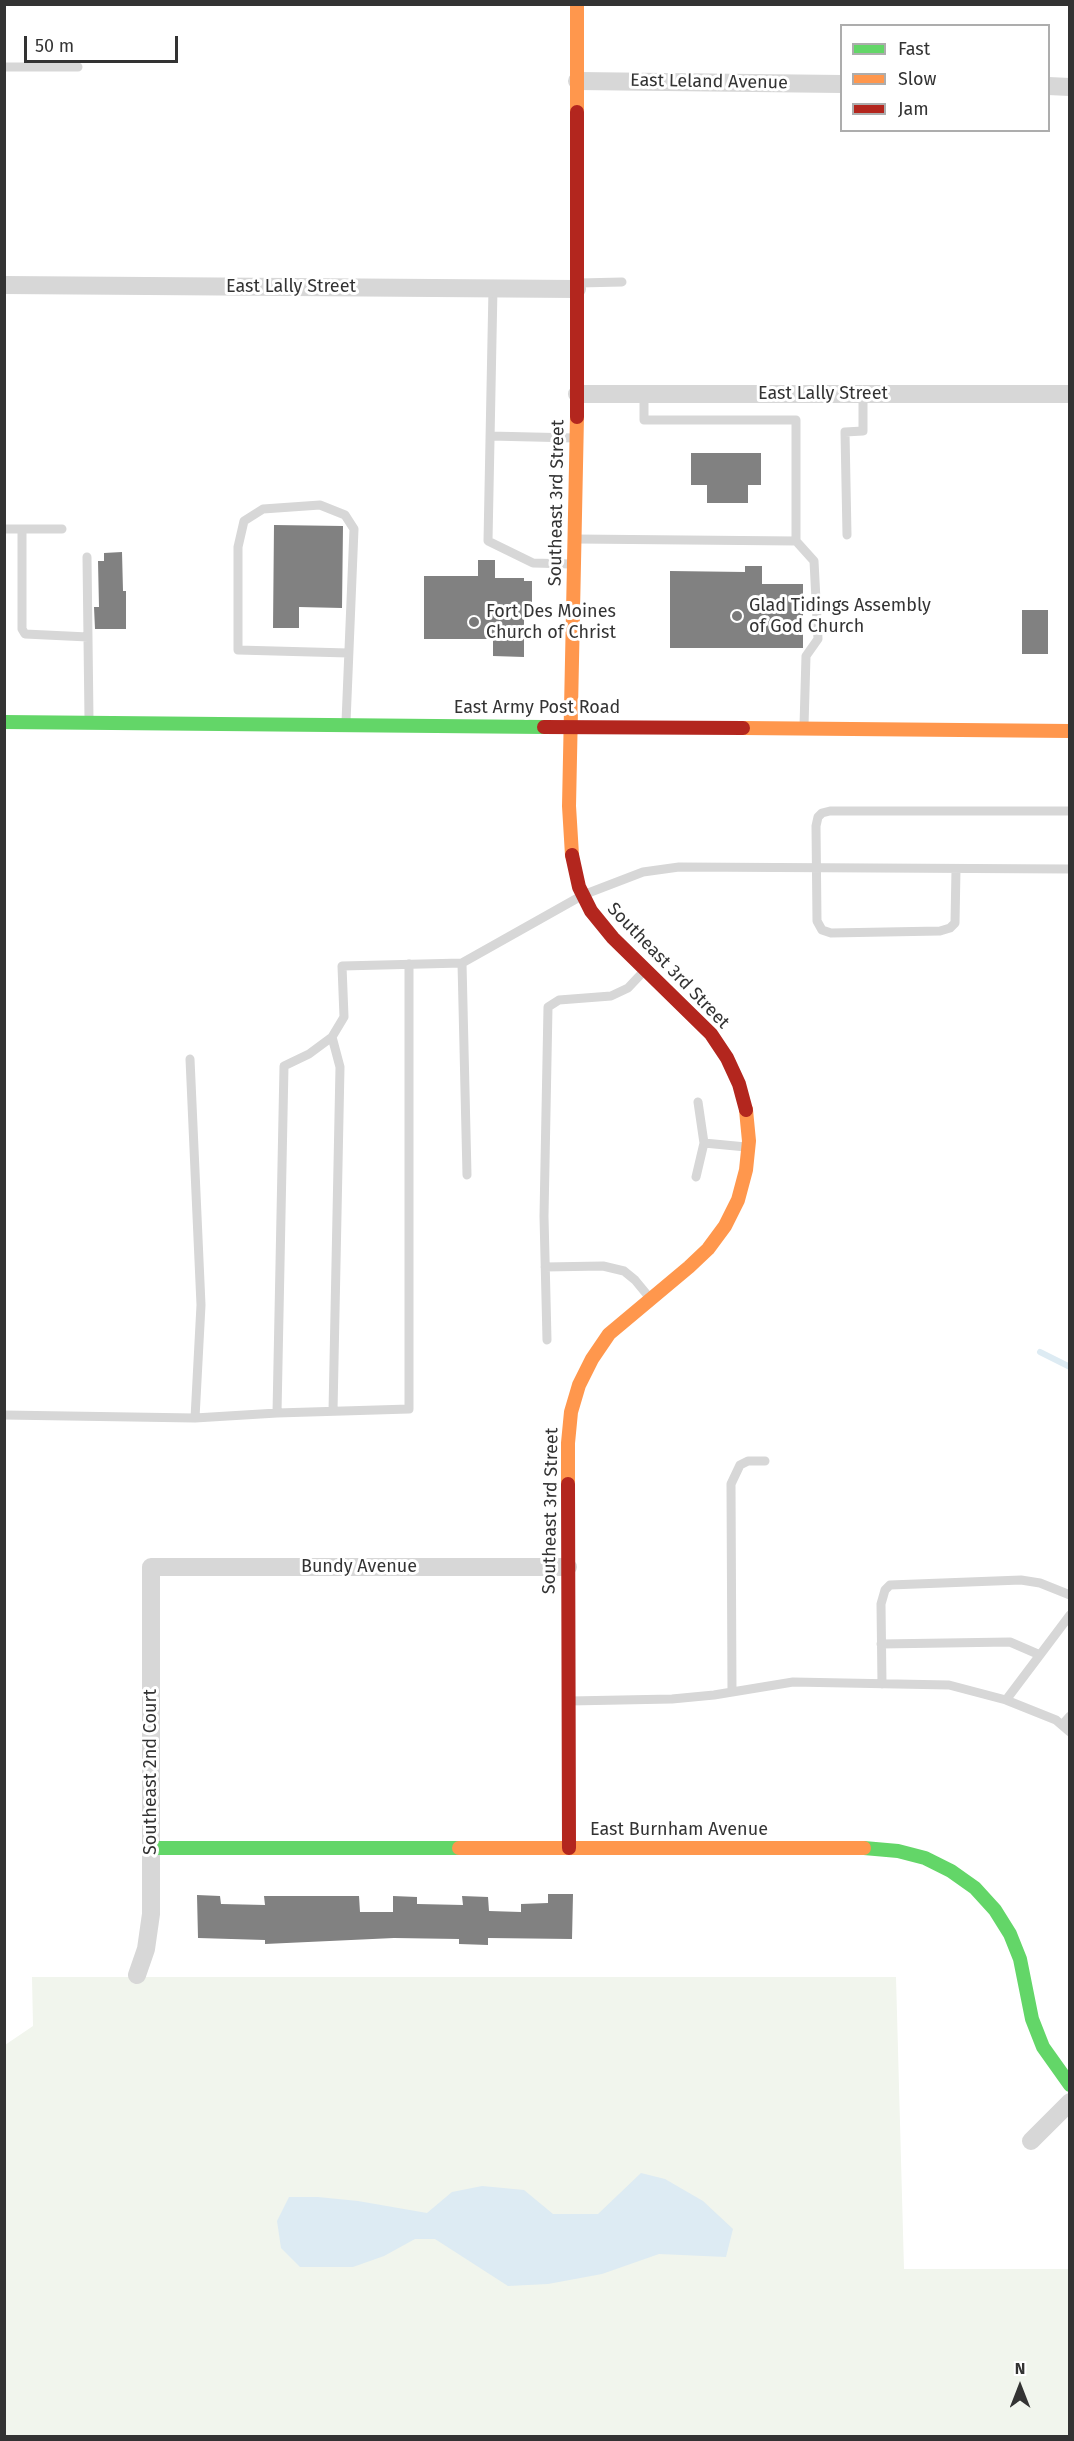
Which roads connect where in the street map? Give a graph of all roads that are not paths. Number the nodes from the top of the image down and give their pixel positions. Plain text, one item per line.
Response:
1 (577, 4) edge
2 (78, 67) dead end
3 (4, 68) edge
4 (577, 81) junction
5 (840, 84) edge
6 (1050, 87) edge
7 (1070, 87) edge
8 (622, 282) dead end
9 (4, 285) edge
10 (577, 286) junction
11 (494, 288) junction
12 (577, 394) junction
13 (644, 394) junction
14 (863, 394) junction
15 (1070, 394) edge
16 (490, 436) junction
17 (576, 438) junction
18 (4, 529) edge
19 (22, 529) junction
20 (62, 529) dead end
21 (847, 535) dead end
22 (574, 539) junction
23 (796, 542) junction
24 (87, 557) dead end
25 (574, 564) junction
26 (88, 637) junction
27 (348, 653) junction
28 (4, 722) edge
29 (89, 723) junction
30 (346, 724) junction
31 (571, 726) junction
32 (804, 728) junction
33 (1070, 730) edge
34 (1070, 811) edge
35 (815, 869) junction
36 (956, 869) junction
37 (1070, 869) edge
38 (583, 895) junction
39 (462, 963) junction
40 (409, 964) junction
41 (645, 970) junction
42 (332, 1037) junction
43 (190, 1059) dead end
44 (698, 1102) dead end
45 (704, 1143) junction
46 (748, 1148) junction
47 (467, 1175) dead end
48 (696, 1177) dead end
49 (545, 1267) junction
50 (651, 1299) junction
51 (547, 1340) dead end
52 (333, 1411) junction
53 (277, 1413) junction
54 (4, 1415) edge
55 (195, 1418) junction
56 (765, 1461) dead end
57 (150, 1567) joint
58 (568, 1567) junction
59 (1070, 1595) edge
60 (1070, 1615) edge
61 (881, 1644) junction
62 (1040, 1655) junction
63 (882, 1684) junction
64 (732, 1692) junction
65 (1006, 1700) junction
66 (568, 1701) junction
67 (1070, 1716) edge
68 (1066, 1728) edge
69 (150, 1848) junction
70 (568, 1848) junction
71 (137, 1975) dead end
72 (1070, 2085) edge
73 (1070, 2102) edge
74 (1031, 2141) dead end

1 - 4 street, Southeast 3rd Street
2 - 3 lane
4 - 5 street, East Leland Avenue
4 - 10 street, Southeast 3rd Street
6 - 7 street
8 - 10 lane
9 - 11 street, East Lally Street
10 - 11 street, East Lally Street
10 - 12 street, Southeast 3rd Street
11 - 16 lane
12 - 13 street, East Lally Street
12 - 17 street, Southeast 3rd Street
13 - 14 street, East Lally Street
13 - 23 lane
14 - 15 street, East Lally Street
14 - 21 lane
16 - 17 lane
16 - 25 lane
17 - 22 street, Southeast 3rd Street
18 - 19 lane
19 - 20 lane
19 - 26 lane
22 - 23 lane
22 - 25 street, Southeast 3rd Street
23 - 32 lane
24 - 26 lane
25 - 31 street, Southeast 3rd Street
26 - 29 lane
27 - 27 lane
27 - 30 lane
28 - 29 street, East Army Post Road
29 - 30 street, East Army Post Road
30 - 31 street, East Army Post Road
31 - 32 street, East Army Post Road
31 - 38 street, Southeast 3rd Street
32 - 33 street, East Army Post Road
34 - 35 lane
35 - 36 lane
35 - 36 lane
35 - 38 lane
36 - 37 lane
38 - 39 lane
38 - 41 street, Southeast 3rd Street
39 - 40 lane
39 - 47 lane
40 - 42 lane
40 - 52 lane
41 - 46 street, Southeast 3rd Street
41 - 49 lane
42 - 52 lane
42 - 53 lane
43 - 55 lane
44 - 45 lane
45 - 46 lane
45 - 48 lane
46 - 50 street, Southeast 3rd Street
49 - 50 lane
49 - 51 lane
50 - 58 street, Southeast 3rd Street
52 - 53 lane
53 - 55 lane
54 - 55 lane
56 - 64 lane
57 - 58 street, Bundy Avenue
57 - 69 street, Southeast 2nd Court
58 - 66 street, Southeast 3rd Street
59 - 61 lane
60 - 62 lane
61 - 62 lane
61 - 63 lane
62 - 65 lane
63 - 64 lane
63 - 65 lane
64 - 66 lane
65 - 68 lane
66 - 70 street, Southeast 3rd Street
67 - 68 lane
69 - 70 street, East Burnham Avenue
69 - 71 street, Southeast 2nd Court
70 - 72 street, East Burnham Avenue
73 - 74 street

